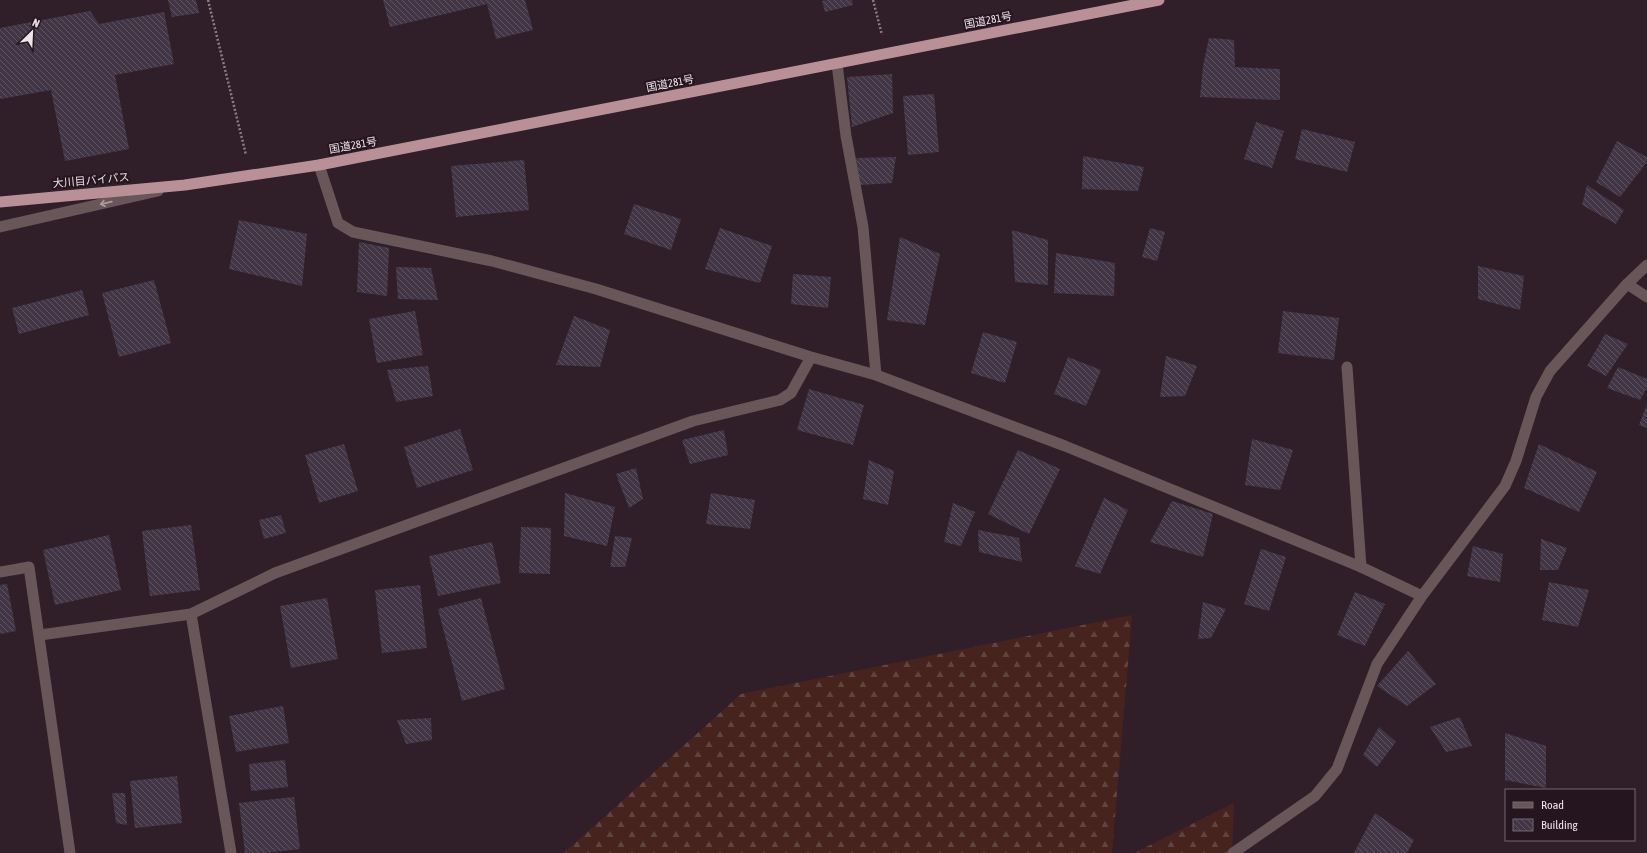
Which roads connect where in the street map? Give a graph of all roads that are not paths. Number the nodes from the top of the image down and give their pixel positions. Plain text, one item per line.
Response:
1 (1159, 0) edge
2 (837, 64) junction
3 (320, 165) junction
4 (185, 185) junction
5 (0, 202) edge
6 (0, 227) edge
7 (1647, 265) edge
8 (1627, 284) junction
9 (1647, 297) edge
10 (811, 357) junction
11 (1347, 367) dead end
12 (876, 375) junction
13 (1361, 567) junction
14 (0, 572) edge
15 (1422, 596) junction
16 (191, 614) junction
17 (40, 635) junction
18 (70, 853) edge
19 (231, 853) edge
20 (1233, 853) edge

1 - 2 highway, 国道281号
2 - 3 highway, 国道281号
2 - 12 street
3 - 4 highway, 国道281号
3 - 10 street
4 - 5 highway, 大川目バイパス
4 -> 6 street
7 - 8 street
8 - 9 street
8 - 15 street
10 - 12 street
10 - 16 street
11 - 13 street
12 - 13 street
13 - 15 street
14 - 17 street
15 - 20 street
16 - 17 street
16 - 19 street
17 - 18 street

